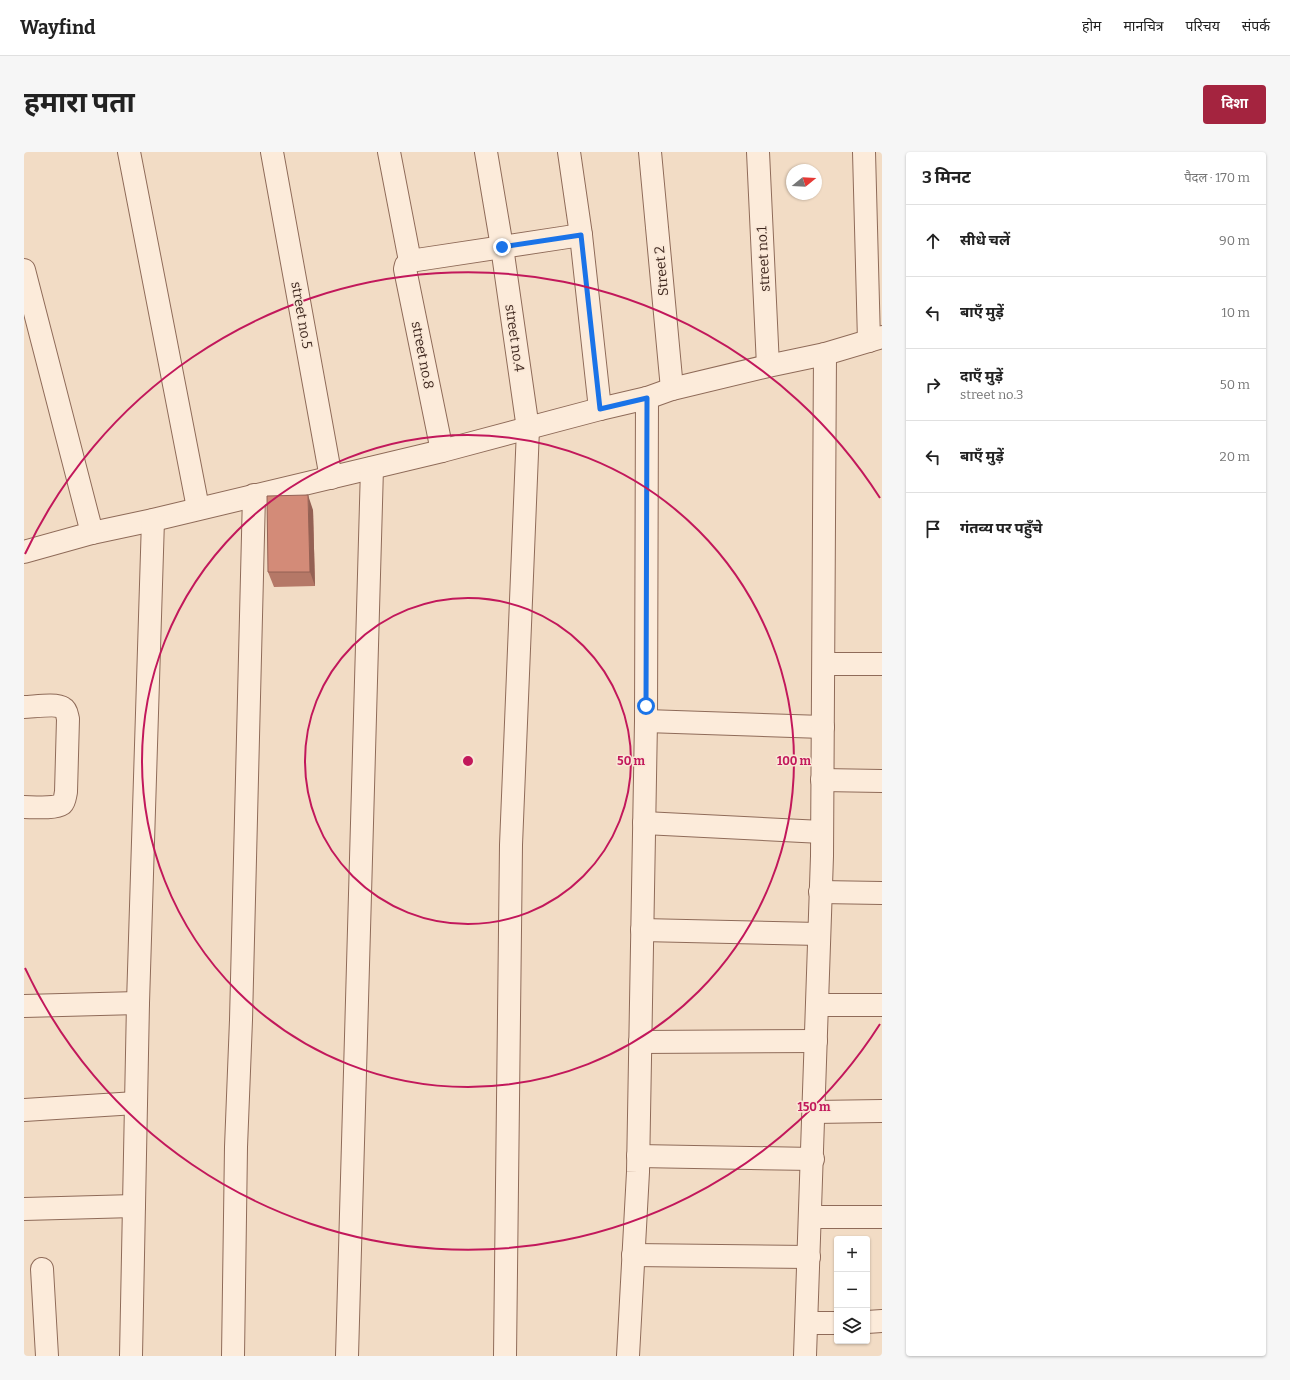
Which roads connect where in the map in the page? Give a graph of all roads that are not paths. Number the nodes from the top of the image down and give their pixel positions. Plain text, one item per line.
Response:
1 (129, 152) edge
2 (272, 152) edge
3 (389, 152) edge
4 (486, 152) edge
5 (569, 152) edge
6 (650, 152) edge
7 (758, 152) edge
8 (864, 152) edge
9 (581, 235) junction
10 (502, 247) junction
11 (410, 261) junction
12 (24, 270) edge
13 (875, 339) edge
14 (825, 354) junction
15 (768, 366) junction
16 (672, 389) junction
17 (647, 398) junction
18 (600, 409) junction
19 (528, 429) junction
20 (442, 451) junction
21 (372, 468) junction
22 (331, 478) junction
23 (254, 495) junction
24 (198, 508) junction
25 (153, 520) junction
26 (92, 533) junction
27 (24, 552) edge
28 (824, 664) junction
29 (882, 664) edge
30 (24, 707) edge
31 (646, 721) junction
32 (823, 726) junction
33 (822, 780) junction
34 (882, 781) edge
35 (24, 807) edge
36 (644, 823) junction
37 (822, 832) junction
38 (820, 892) junction
39 (882, 893) edge
40 (642, 930) junction
41 (819, 934) junction
42 (138, 1003) junction
43 (817, 1005) junction
44 (882, 1005) edge
45 (24, 1006) edge
46 (816, 1041) junction
47 (640, 1042) junction
48 (136, 1102) junction
49 (24, 1110) edge
50 (882, 1111) edge
51 (814, 1112) junction
52 (638, 1156) junction
53 (812, 1159) junction
54 (134, 1206) junction
55 (24, 1209) edge
56 (811, 1217) junction
57 (882, 1217) edge
58 (633, 1255) junction
59 (809, 1257) junction
60 (42, 1269) dead end
61 (882, 1321) edge
62 (870, 1322) edge
63 (807, 1323) junction
64 (834, 1323) edge
65 (47, 1356) edge
66 (131, 1356) edge
67 (233, 1356) edge
68 (347, 1356) edge
69 (505, 1356) edge
70 (628, 1356) edge
71 (805, 1356) edge

1 - 24 street
2 - 22 street, street no.5
3 - 11 street
4 - 10 street, street no.4
5 - 9 street
6 - 16 street, Street 2
7 - 15 street, street no.1
8 - 13 street
9 - 10 street
9 - 18 street
10 - 11 street
10 - 19 street, street no.4
11 - 20 street, street no.8
12 - 26 street
13 - 14 street
14 - 15 street
14 - 28 street
15 - 16 street
16 - 17 street
17 - 18 street
17 - 31 street
18 - 19 street
19 - 20 street
19 - 69 street, street no.4
20 - 21 street
21 - 22 street
21 - 68 street
22 - 23 street
23 - 24 street
23 - 67 street
24 - 25 street
25 - 26 street
25 - 42 street
26 - 27 street
28 - 29 street
28 - 32 street
30 - 35 street
31 - 32 street
31 - 36 street
32 - 33 street
33 - 34 street
33 - 37 street
36 - 37 street
36 - 40 street
37 - 38 street
38 - 39 street
38 - 41 street
40 - 41 street
40 - 47 street
41 - 43 street
42 - 45 street
42 - 48 street
43 - 44 street
43 - 46 street
46 - 47 street
46 - 51 street
47 - 52 street
48 - 49 street
48 - 54 street
50 - 51 street
51 - 53 street
52 - 53 street
52 - 58 street
53 - 56 street
54 - 55 street
54 - 66 street
56 - 57 street
56 - 59 street
58 - 59 street
58 - 70 street
59 - 63 street
60 - 65 street
61 - 62 street
63 - 64 street
63 - 71 street

